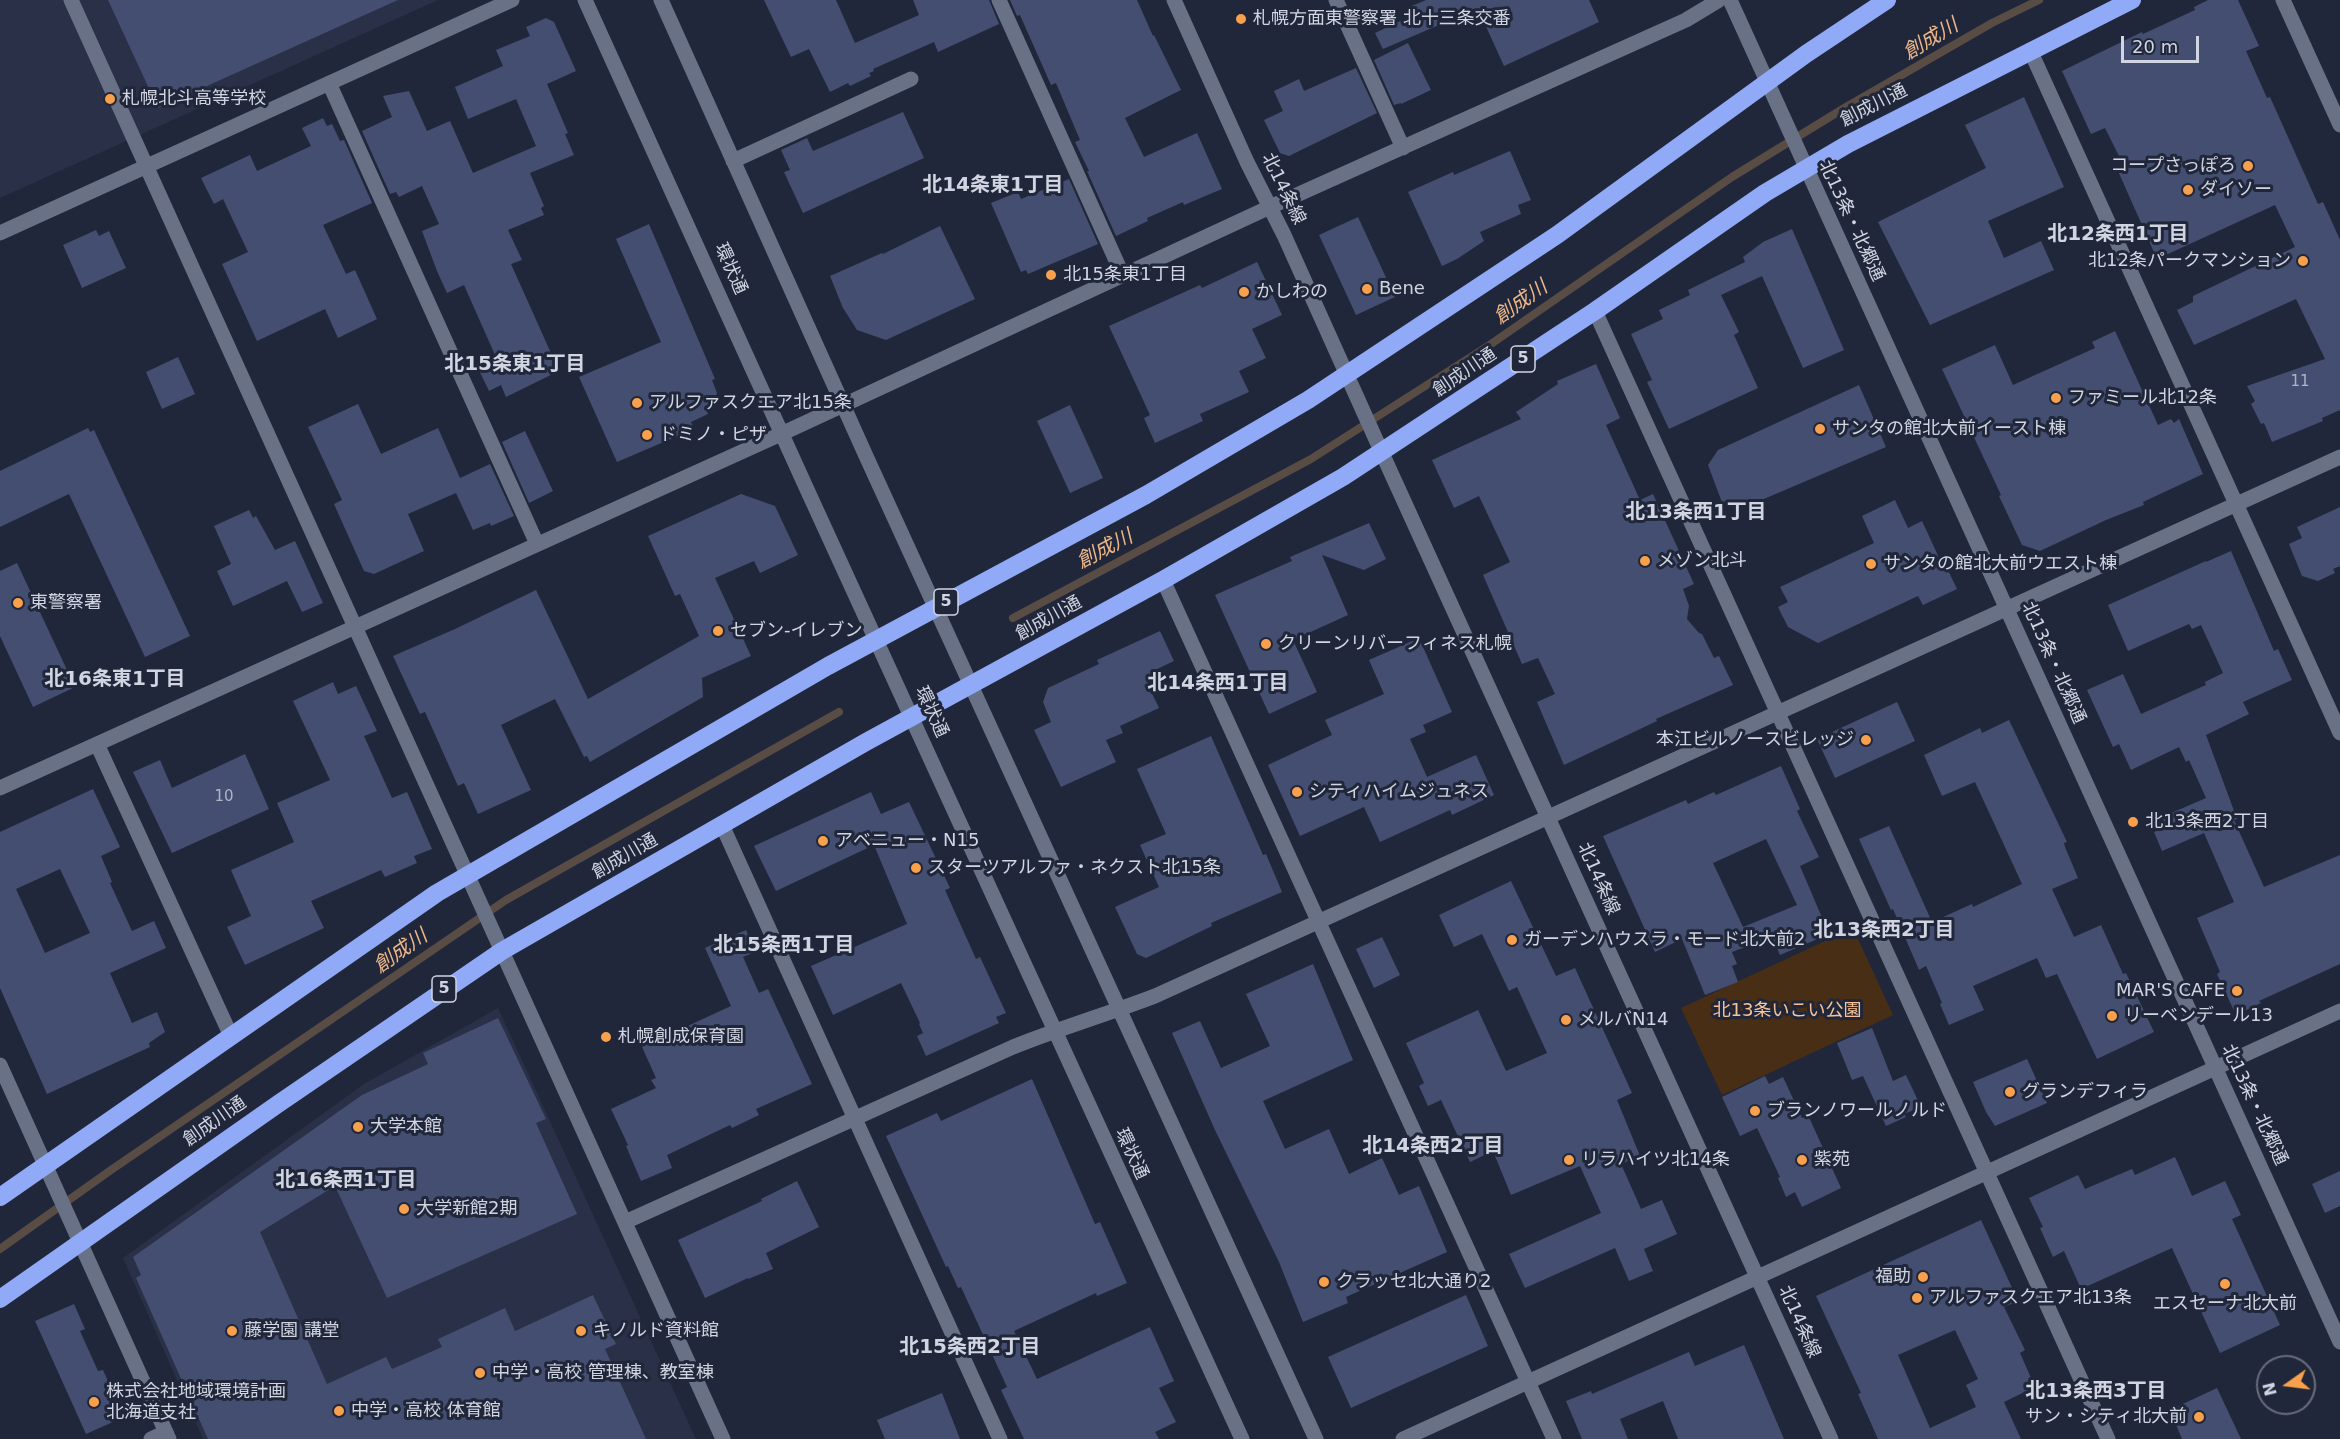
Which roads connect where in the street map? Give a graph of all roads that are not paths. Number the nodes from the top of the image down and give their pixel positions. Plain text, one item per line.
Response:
1 (71, 0) edge
2 (512, 0) edge
3 (585, 0) edge
4 (662, 0) edge
5 (999, 0) edge
6 (1174, 0) edge
7 (1336, 0) edge
8 (1719, 0) edge
9 (1730, 0) edge
10 (1887, 0) edge
11 (2132, 0) edge
12 (2283, 0) edge
13 (2030, 50) junction
14 (911, 79) dead end
15 (1767, 82) junction
16 (329, 84) junction
17 (2340, 125) edge
18 (1403, 148) junction
19 (733, 161) junction
20 (146, 167) junction
21 (1806, 168) junction
22 (1270, 207) junction
23 (0, 233) edge
24 (1123, 276) junction
25 (1594, 311) junction
26 (1346, 374) junction
27 (843, 405) junction
28 (781, 434) junction
29 (1382, 453) junction
30 (2340, 456) edge
31 (2236, 504) junction
32 (537, 544) junction
33 (1164, 580) junction
34 (934, 607) junction
35 (2007, 609) junction
36 (353, 627) junction
37 (876, 639) junction
38 (971, 686) junction
39 (1777, 713) junction
40 (912, 717) junction
41 (2340, 734) edge
42 (97, 744) junction
43 (0, 788) edge
44 (1548, 816) junction
45 (722, 825) junction
46 (468, 875) junction
47 (1319, 921) junction
48 (502, 951) junction
49 (1120, 1010) junction
50 (2340, 1011) edge
51 (1055, 1030) junction
52 (231, 1036) junction
53 (0, 1065) edge
54 (2216, 1068) junction
55 (854, 1119) junction
56 (45, 1165) junction
57 (1987, 1173) junction
58 (0, 1197) edge
59 (625, 1222) junction
60 (80, 1242) junction
61 (1757, 1276) junction
62 (0, 1299) edge
63 (2340, 1342) edge
64 (1528, 1382) junction
65 (168, 1436) edge
66 (151, 1439) edge
67 (723, 1439) edge
68 (1000, 1439) edge
69 (1242, 1439) edge
70 (1316, 1439) edge
71 (1403, 1439) edge
72 (1554, 1439) edge
73 (1831, 1439) edge
74 (2108, 1439) edge

1 - 20 street
2 - 16 street
3 - 28 street, 環状通
4 - 19 street
5 - 24 street
6 - 22 street, 北14条線
7 - 18 street
8 - 18 street
9 - 15 street, 北13条・北郷通
10 - 15 highway, 5
11 - 13 highway, 創成川通 / 5
12 - 17 street
13 - 21 highway, 創成川通 / 5
13 - 31 street
14 - 19 street
15 - 21 street, 北13条・北郷通
15 - 26 highway, 5
16 - 20 street
16 - 32 street
18 - 22 street
19 - 27 street
20 - 23 street
20 - 36 street
21 - 25 highway, 創成川通 / 5
21 - 35 street, 北13条・北郷通
22 - 24 street
22 - 26 street, 北14条線
24 - 27 street
25 - 29 highway, 創成川通 / 5
25 - 39 street
26 - 29 street, 北14条線
26 - 34 highway, 5
27 - 28 street
27 - 34 street
28 - 32 street
28 - 37 street, 環状通
29 - 33 highway, 創成川通 / 5
29 - 44 street, 北14条線
30 - 31 street
31 - 35 street
31 - 41 street
32 - 36 street
33 - 38 highway, 創成川通 / 5
33 - 47 street
34 - 37 highway, 5
34 - 38 street
35 - 39 street
35 - 54 street, 北13条・北郷通
36 - 42 street
36 - 46 street
37 - 40 street, 環状通
37 - 46 highway, 5
38 - 40 highway, 創成川通 / 5
38 - 49 street
39 - 44 street
39 - 57 street
40 - 45 highway, 創成川通 / 5
40 - 51 street, 環状通
42 - 43 street
42 - 52 street
44 - 47 street
44 - 61 street, 北14条線
45 - 48 highway, 創成川通 / 5
45 - 55 street
46 - 48 street
46 - 52 highway, 5
47 - 49 street
47 - 64 street
48 - 59 street
48 - 60 highway, 創成川通 / 5
49 - 51 street
49 - 70 street
50 - 54 street
51 - 55 street
51 - 69 street, 環状通
52 - 56 highway, 5
53 - 56 street
54 - 57 street
54 - 63 street, 北13条・北郷通
55 - 59 street
55 - 68 street
56 - 58 highway, 5
56 - 60 street
57 - 61 street
57 - 74 street
59 - 67 street
60 - 62 highway, 創成川通 / 5
60 - 65 street
61 - 64 street
61 - 73 street, 北14条線
64 - 71 street
64 - 72 street
65 - 66 street

